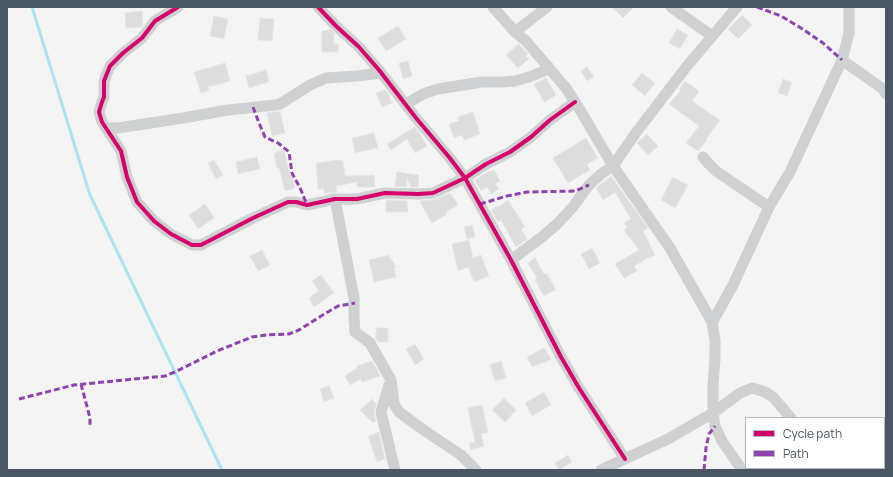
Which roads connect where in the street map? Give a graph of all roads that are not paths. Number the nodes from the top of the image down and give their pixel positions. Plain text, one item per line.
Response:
1 (178, 7) edge
2 (318, 7) edge
3 (493, 7) edge
4 (547, 7) edge
5 (671, 7) edge
6 (737, 7) edge
7 (849, 7) edge
8 (515, 32) junction
9 (712, 36) junction
10 (842, 60) junction
11 (548, 66) junction
12 (381, 73) junction
13 (886, 94) edge
14 (575, 102) junction
15 (406, 104) junction
16 (105, 128) junction
17 (703, 157) dead end
18 (613, 166) junction
19 (465, 178) junction
20 (335, 199) junction
21 (769, 207) junction
22 (511, 260) junction
23 (712, 322) junction
24 (391, 380) junction
25 (713, 413) junction
26 (790, 417) edge
27 (624, 459) junction
28 (395, 470) edge
29 (476, 470) edge
30 (602, 470) edge
31 (742, 470) edge

1 - 16 street
2 - 12 street
3 - 8 street
4 - 8 street
5 - 9 street
6 - 9 street
7 - 10 street
8 - 11 street
9 - 18 street
10 - 13 street
10 - 21 street
11 - 14 street
11 - 15 street
12 - 15 street
12 - 16 street
14 - 18 street
14 - 19 street
15 - 19 street
16 - 20 street
17 - 21 street
18 - 22 street
18 - 23 street
19 - 20 street
19 - 22 street
20 - 24 street
21 - 23 street
22 - 27 street
23 - 25 street
24 - 28 street
24 - 29 street
25 - 26 street
25 - 27 street
25 - 31 street
27 - 30 street

